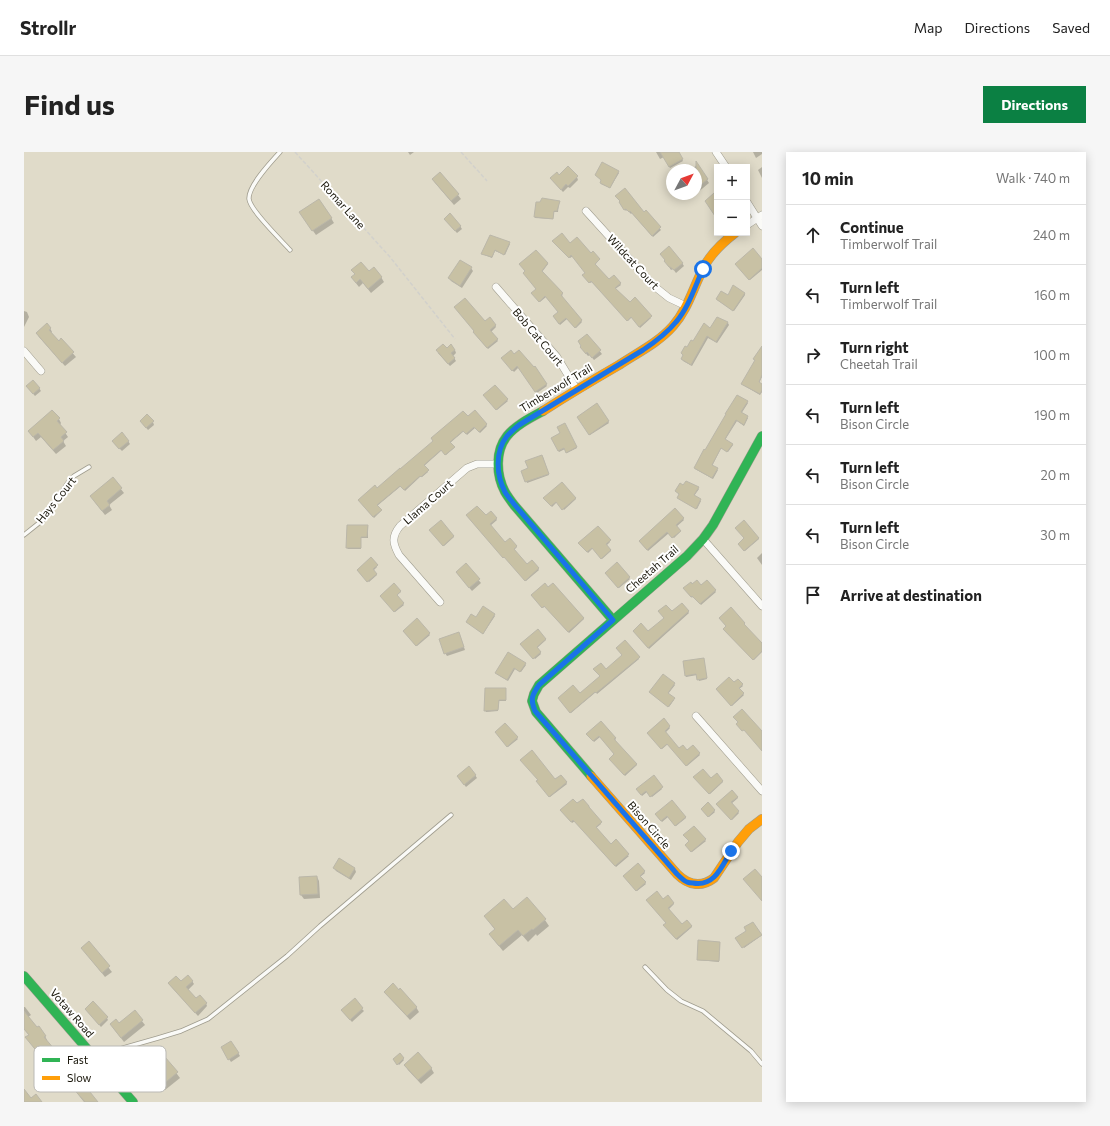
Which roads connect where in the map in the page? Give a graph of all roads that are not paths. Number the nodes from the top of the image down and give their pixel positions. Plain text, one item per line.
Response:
1 (280, 152) edge
2 (716, 152) edge
3 (724, 164) edge
4 (750, 205) edge
5 (586, 211) dead end
6 (760, 217) edge
7 (750, 223) edge
8 (762, 226) edge
9 (732, 236) edge
10 (290, 250) dead end
11 (496, 287) dead end
12 (686, 306) junction
13 (24, 351) edge
14 (42, 371) dead end
15 (577, 390) junction
16 (762, 436) edge
17 (498, 464) junction
18 (89, 467) dead end
19 (24, 535) edge
20 (703, 539) junction
21 (440, 602) dead end
22 (762, 606) edge
23 (613, 620) junction
24 (532, 699) joint
25 (696, 716) dead end
26 (762, 791) edge
27 (451, 815) dead end
28 (762, 819) edge
29 (646, 967) dead end
30 (24, 976) edge
31 (84, 1046) edge
32 (130, 1046) edge
33 (762, 1064) edge
34 (124, 1092) edge
35 (133, 1102) edge

1 - 10 lane
2 - 3 street
4 - 6 street
5 - 12 street, Wildcat Court
6 - 7 street
6 - 8 street
9 - 12 street, Timberwolf Trail
11 - 15 street, Bob Cat Court
12 - 15 street, Timberwolf Trail
13 - 14 street
15 - 17 street, Timberwolf Trail
16 - 20 street, Cheetah Trail
17 - 21 street, Llama Court
17 - 23 street, Timberwolf Trail
18 - 19 lane, Hays Court
20 - 22 street
20 - 23 street, Cheetah Trail
23 - 24 street, Cheetah Trail
24 - 28 street, Bison Circle
25 - 26 street
27 - 32 lane
29 - 33 lane
30 - 31 street, Votaw Road
34 - 35 street, Votaw Road

